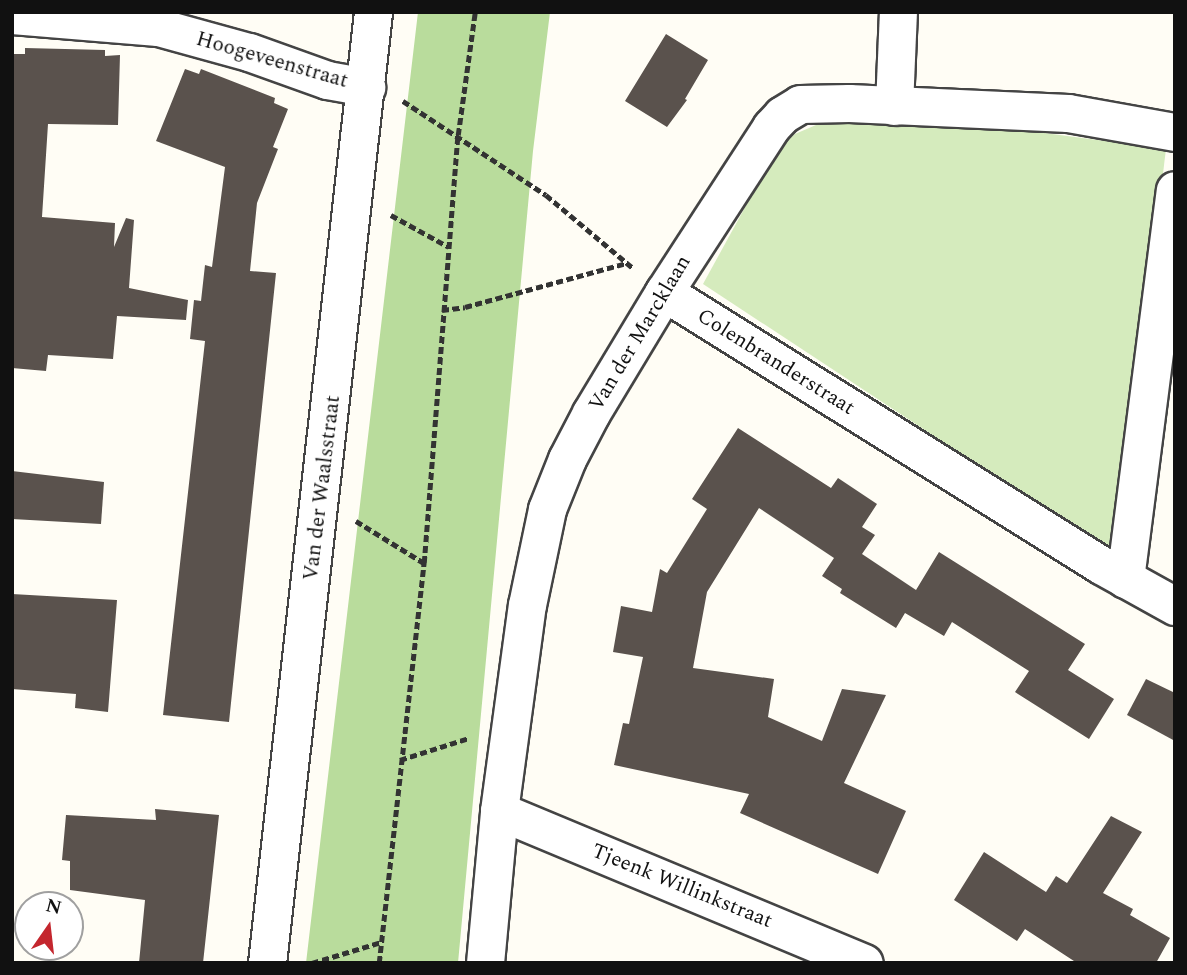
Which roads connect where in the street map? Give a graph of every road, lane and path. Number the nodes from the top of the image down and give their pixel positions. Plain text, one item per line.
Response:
1 (373, 12) edge
2 (475, 12) edge
3 (898, 12) edge
4 (12, 15) edge
5 (366, 87) junction
6 (894, 106) junction
7 (1175, 132) edge
8 (458, 135) junction
9 (1175, 190) edge
10 (355, 194) junction
11 (449, 247) junction
12 (627, 263) junction
13 (664, 292) junction
14 (442, 310) junction
15 (348, 516) dead end
16 (424, 563) junction
17 (1125, 579) junction
18 (1175, 606) edge
19 (512, 724) junction
20 (400, 760) junction
21 (499, 811) junction
22 (381, 942) junction
23 (267, 963) edge
24 (312, 963) edge
25 (379, 963) edge
26 (485, 963) edge
27 (864, 963) edge

1 - 5 street, Van der Waalsstraat
2 - 8 path
3 - 6 street
4 - 5 street, Hoogeveenstraat
5 - 8 path
5 - 10 street, Van der Waalsstraat
6 - 7 street, Van der Marcklaan
6 - 13 street, Van der Marcklaan
8 - 11 path
8 - 12 path
9 - 17 street
10 - 11 path
10 - 23 street, Van der Waalsstraat
11 - 14 path
12 - 13 path
12 - 14 path
13 - 17 street, Colenbranderstraat
13 - 19 street, Van der Marcklaan
14 - 16 path
15 - 16 path
16 - 20 path
17 - 18 street, Colenbranderstraat
19 - 20 path
19 - 21 street, Van der Marcklaan
20 - 22 path
21 - 26 street, Van der Marcklaan
21 - 27 street, Tjeenk Willinkstraat
22 - 24 path
22 - 25 path

